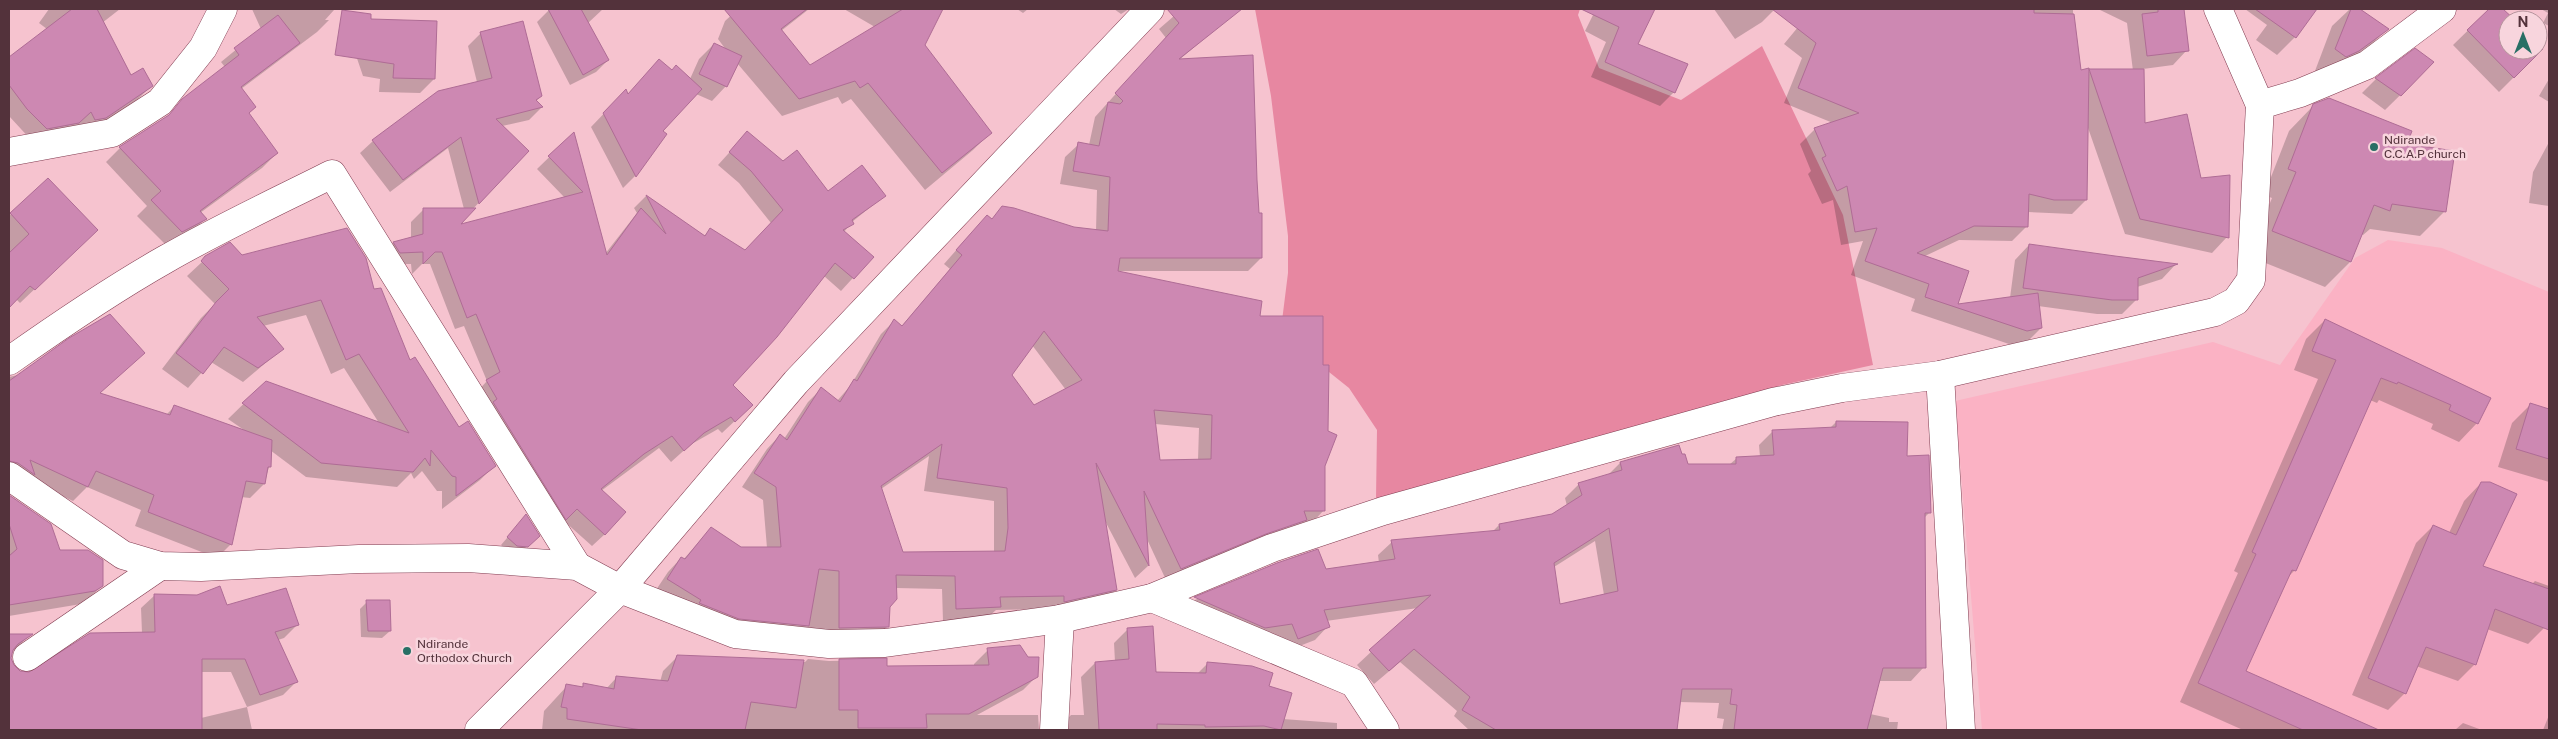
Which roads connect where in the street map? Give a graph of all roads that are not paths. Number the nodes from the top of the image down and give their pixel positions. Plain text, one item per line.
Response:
1 (223, 9) edge
2 (1150, 9) edge
3 (2218, 9) edge
4 (2442, 9) edge
5 (2260, 105) junction
6 (9, 152) edge
7 (9, 360) edge
8 (1940, 375) junction
9 (9, 476) edge
10 (160, 566) junction
11 (577, 566) junction
12 (620, 589) junction
13 (1152, 598) junction
14 (1060, 619) junction
15 (27, 657) dead end
16 (479, 730) edge
17 (1054, 730) edge
18 (1385, 730) edge
19 (1961, 730) edge

1 - 6 street
2 - 12 street
3 - 5 street
4 - 5 street
5 - 8 street
7 - 11 street
8 - 13 street
8 - 19 street
9 - 10 street
10 - 11 street
10 - 15 street
11 - 12 street
12 - 14 street
12 - 16 street
13 - 14 street
13 - 18 street
14 - 17 street

